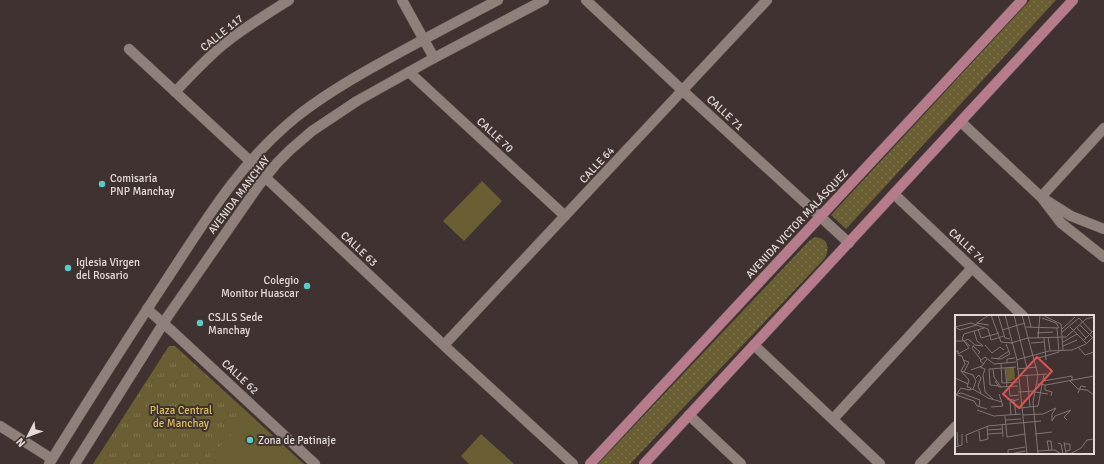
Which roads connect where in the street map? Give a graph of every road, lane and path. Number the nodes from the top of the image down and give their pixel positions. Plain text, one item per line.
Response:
1 (289, 0) edge
2 (402, 0) edge
3 (498, 0) edge
4 (544, 0) edge
5 (586, 0) edge
6 (767, 0) edge
7 (1022, 0) edge
8 (1073, 0) edge
9 (425, 38) junction
10 (129, 49) dead end
11 (434, 58) junction
12 (409, 72) junction
13 (683, 91) junction
14 (175, 92) junction
15 (961, 122) junction
16 (1104, 128) edge
17 (250, 161) junction
18 (265, 177) junction
19 (894, 194) junction
20 (1041, 197) junction
21 (565, 216) junction
22 (820, 217) junction
23 (1104, 228) edge
24 (849, 243) junction
25 (1104, 257) edge
26 (972, 268) junction
27 (147, 309) junction
28 (1022, 315) edge
29 (164, 324) junction
30 (444, 345) junction
31 (754, 345) junction
32 (689, 415) junction
33 (833, 419) junction
34 (0, 426) edge
35 (955, 427) edge
36 (50, 462) edge
37 (75, 464) edge
38 (315, 464) edge
39 (574, 464) edge
40 (590, 464) edge
41 (644, 464) edge
42 (741, 464) edge
43 (880, 464) edge
44 (920, 464) edge

1 - 14 street, CALLE 117
2 - 9 street
3 - 9 street, AVENIDA MANCHAY
4 - 11 street, AVENIDA MANCHAY
5 - 13 street, CALLE 71
6 - 13 street, CALLE 64
7 - 22 main road, AVENIDA VICTOR MALÁSQUEZ
8 - 15 main road
9 - 11 street
9 - 17 street, AVENIDA MANCHAY
10 - 14 street, CALLE 63
11 - 12 street, AVENIDA MANCHAY
12 - 18 street, AVENIDA MANCHAY
12 - 21 street, CALLE 70
13 - 21 street, CALLE 64
13 - 22 street, CALLE 71
14 - 17 street, CALLE 63
15 - 19 main road
15 - 20 street
16 - 20 street
17 - 18 street, CALLE 63
17 - 27 street, AVENIDA MANCHAY
18 - 29 street, AVENIDA MANCHAY
18 - 30 street, CALLE 63
19 - 24 main road
19 - 26 street, CALLE 74
20 - 23 street
20 - 25 street
21 - 30 street, CALLE 64
22 - 24 street, CALLE 71
22 - 40 main road, AVENIDA VICTOR MALÁSQUEZ
24 - 31 main road
26 - 28 street, CALLE 74
26 - 33 street
27 - 29 street, CALLE 62
27 - 36 street, AVENIDA MANCHAY
29 - 37 street, AVENIDA MANCHAY
29 - 38 street, CALLE 62
30 - 39 street, CALLE 63
31 - 32 main road
31 - 33 street
32 - 41 main road
32 - 42 street
33 - 43 street
34 - 36 street
35 - 44 street

